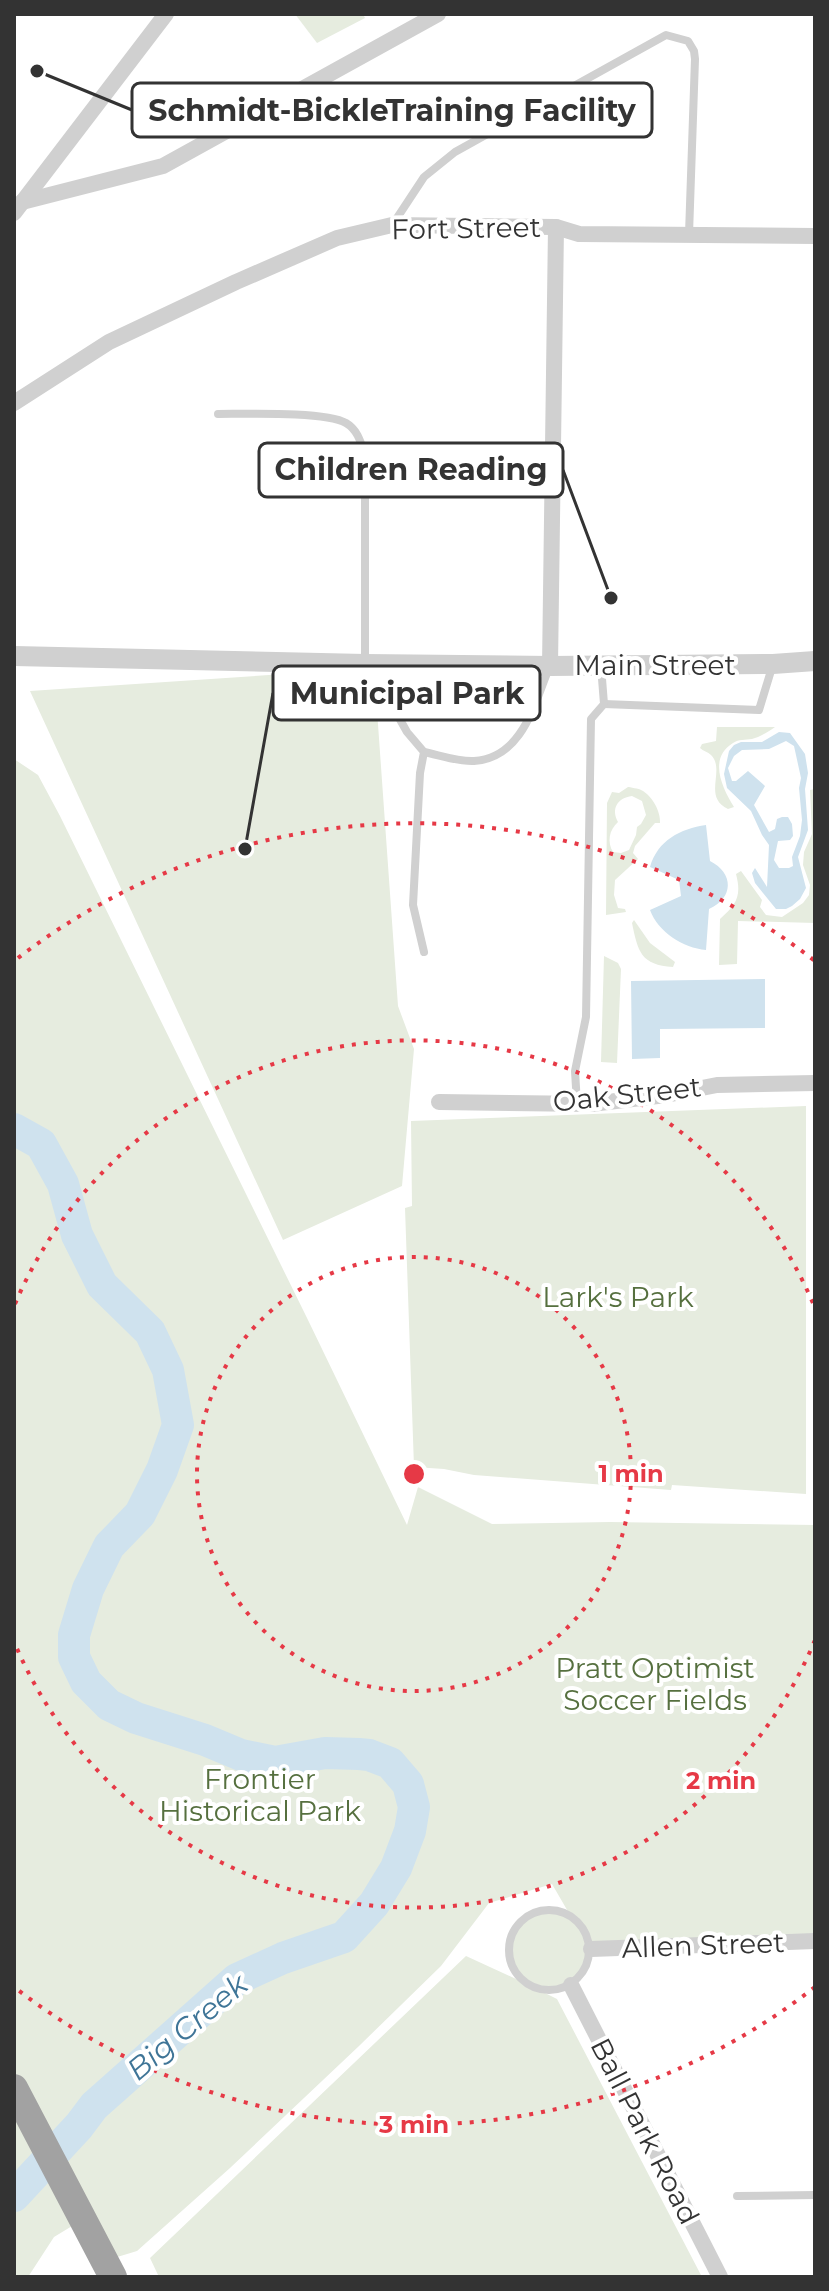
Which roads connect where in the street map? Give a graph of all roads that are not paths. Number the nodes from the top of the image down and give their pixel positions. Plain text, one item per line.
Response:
1 (166, 14) edge
2 (436, 15) edge
3 (18, 208) edge
4 (392, 225) junction
5 (556, 227) junction
6 (689, 234) junction
7 (815, 236) edge
8 (14, 403) edge
9 (218, 414) dead end
10 (14, 656) edge
11 (815, 661) edge
12 (372, 664) junction
13 (773, 664) junction
14 (601, 665) junction
15 (550, 666) junction
16 (604, 704) junction
17 (424, 752) junction
18 (424, 952) dead end
19 (815, 1083) edge
20 (439, 1102) dead end
21 (577, 1104) junction
22 (815, 1941) edge
23 (591, 1949) junction
24 (571, 1985) junction
25 (14, 2088) edge
26 (815, 2195) edge
27 (737, 2196) dead end
28 (113, 2277) edge
29 (720, 2277) edge

1 - 3 street
2 - 3 street
4 - 5 street, Fort Street
4 - 6 lane
4 - 8 street, Fort Street
5 - 6 street, Fort Street
5 - 15 street
6 - 7 street, Fort Street
9 - 12 lane
10 - 12 street, Main Street
11 - 13 street, Main Street
12 - 15 street, Main Street
12 - 17 lane
13 - 14 street, Main Street
13 - 16 lane
14 - 15 street, Main Street
14 - 16 lane
15 - 17 lane
16 - 21 lane
17 - 18 lane
19 - 21 street, Oak Street
20 - 21 street, Oak Street
22 - 23 street, Allen Street
23 - 24 lane
23 - 24 lane
24 - 29 street, Ball Park Road
25 - 28 highway
26 - 27 lane

